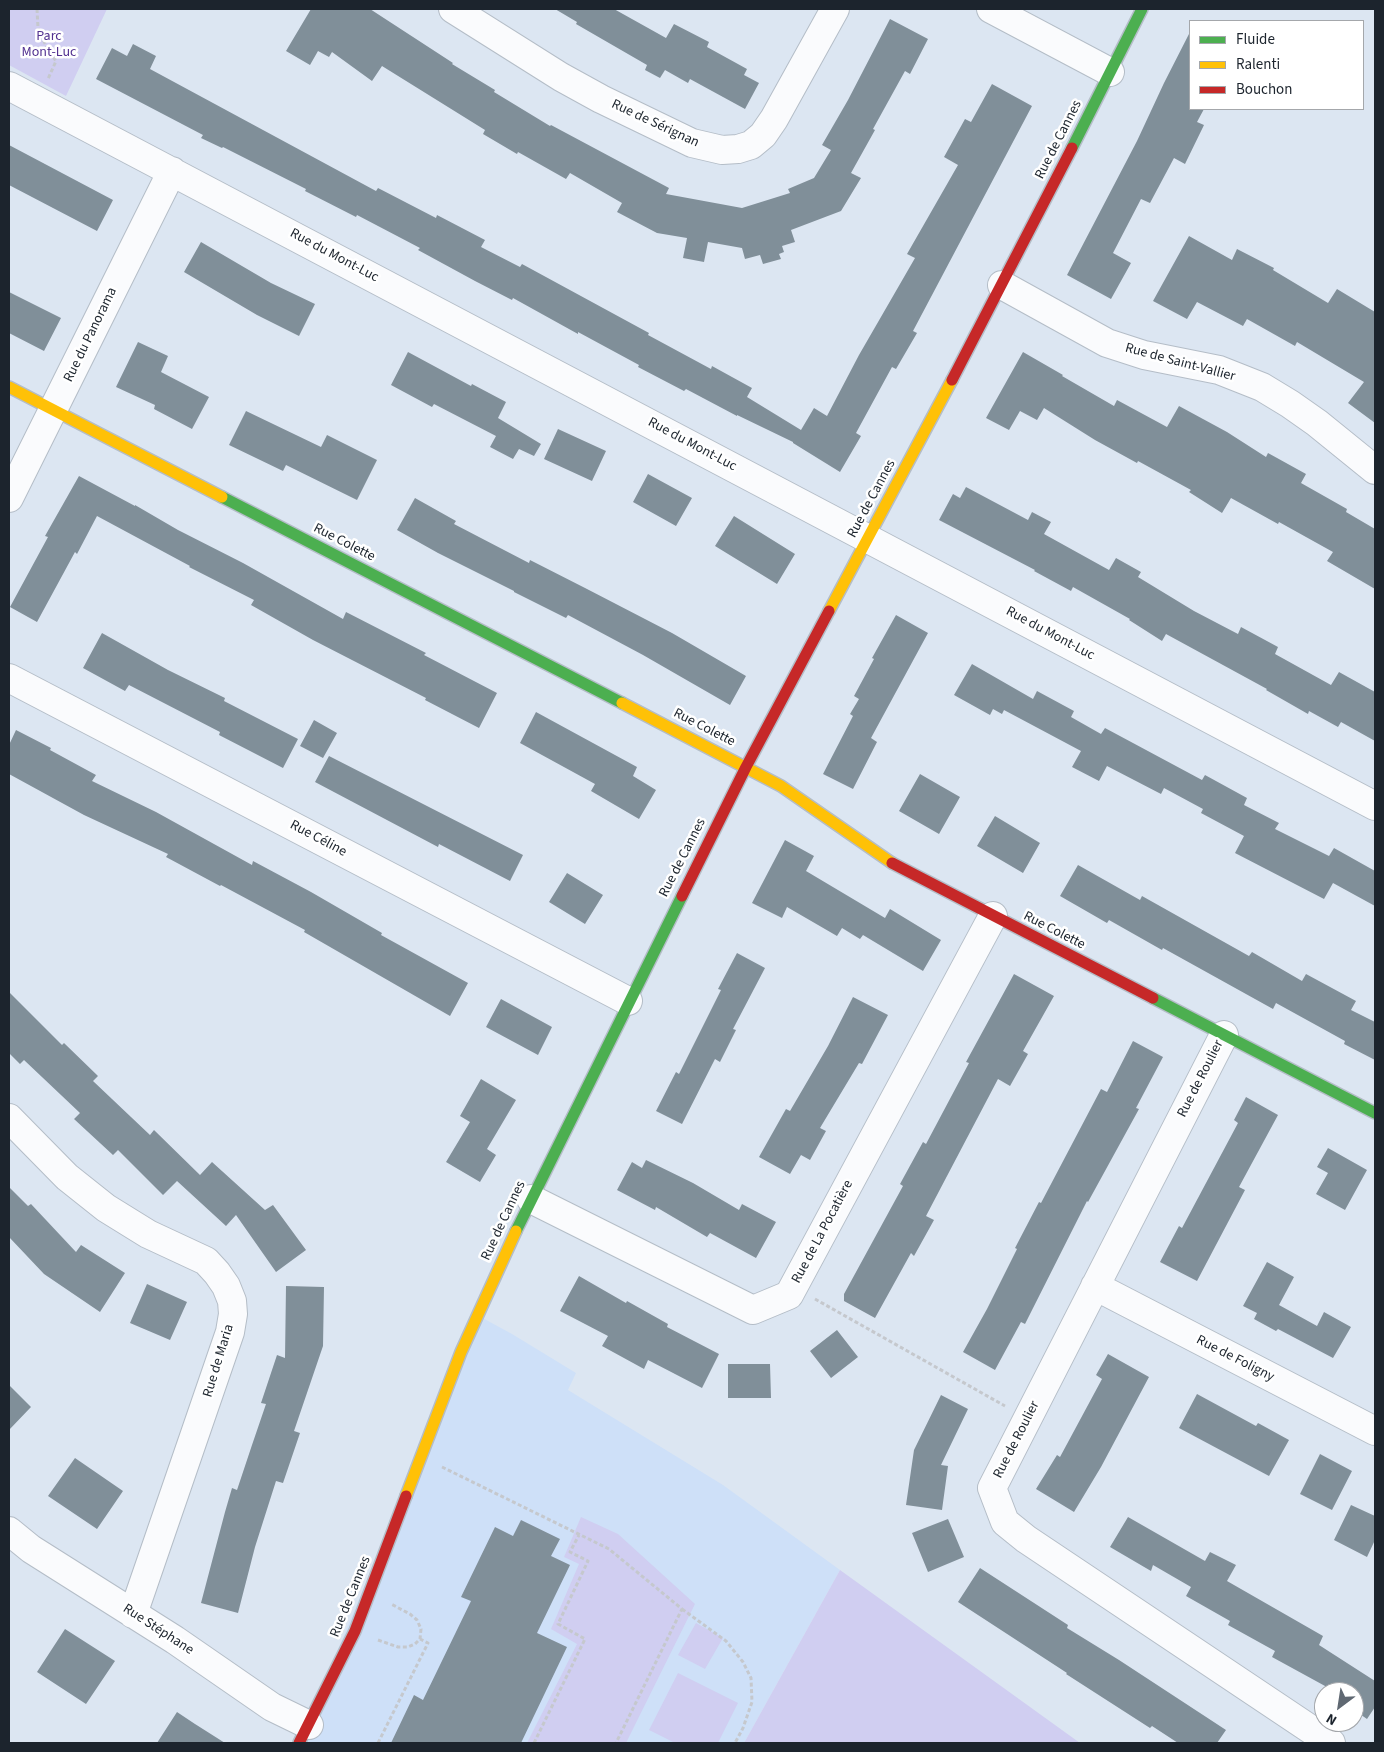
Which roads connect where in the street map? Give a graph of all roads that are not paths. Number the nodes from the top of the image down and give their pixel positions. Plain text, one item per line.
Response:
1 (453, 9) edge
2 (834, 9) edge
3 (991, 9) edge
4 (1142, 9) edge
5 (1110, 72) junction
6 (9, 86) edge
7 (172, 171) junction
8 (1002, 285) junction
9 (9, 387) edge
10 (53, 410) junction
11 (1375, 470) edge
12 (9, 498) edge
13 (869, 538) junction
14 (9, 678) edge
15 (746, 767) junction
16 (1375, 806) edge
17 (993, 916) junction
18 (628, 1001) junction
19 (1224, 1035) junction
20 (1375, 1113) edge
21 (9, 1118) edge
22 (531, 1198) junction
23 (1095, 1286) junction
24 (1375, 1431) edge
25 (9, 1531) edge
26 (133, 1614) junction
27 (304, 1734) edge
28 (1331, 1743) edge

1 - 2 street, Rue de Sérignan
3 - 5 street
4 - 5 street, Rue de Cannes
5 - 8 street, Rue de Cannes
6 - 7 street, Rue du Mont-Luc
7 - 10 street, Rue du Panorama
7 - 13 street, Rue du Mont-Luc
8 - 11 street, Rue de Saint-Vallier
8 - 13 street, Rue de Cannes
9 - 10 street, Rue Colette
10 - 12 street, Rue du Panorama
10 - 15 street, Rue Colette
13 - 15 street, Rue de Cannes
13 - 16 street, Rue du Mont-Luc
14 - 18 street, Rue Céline
15 - 17 street, Rue Colette
15 - 18 street, Rue de Cannes
17 - 19 street, Rue Colette
17 - 22 street, Rue de La Pocatière
18 - 22 street, Rue de Cannes
19 - 20 street, Rue Colette
19 - 23 street, Rue de Roulier
21 - 26 street, Rue de Maria
22 - 27 street, Rue de Cannes
23 - 24 street, Rue de Foligny
23 - 28 street, Rue de Roulier
25 - 26 street, Rue Stéphane
26 - 27 street, Rue Stéphane

